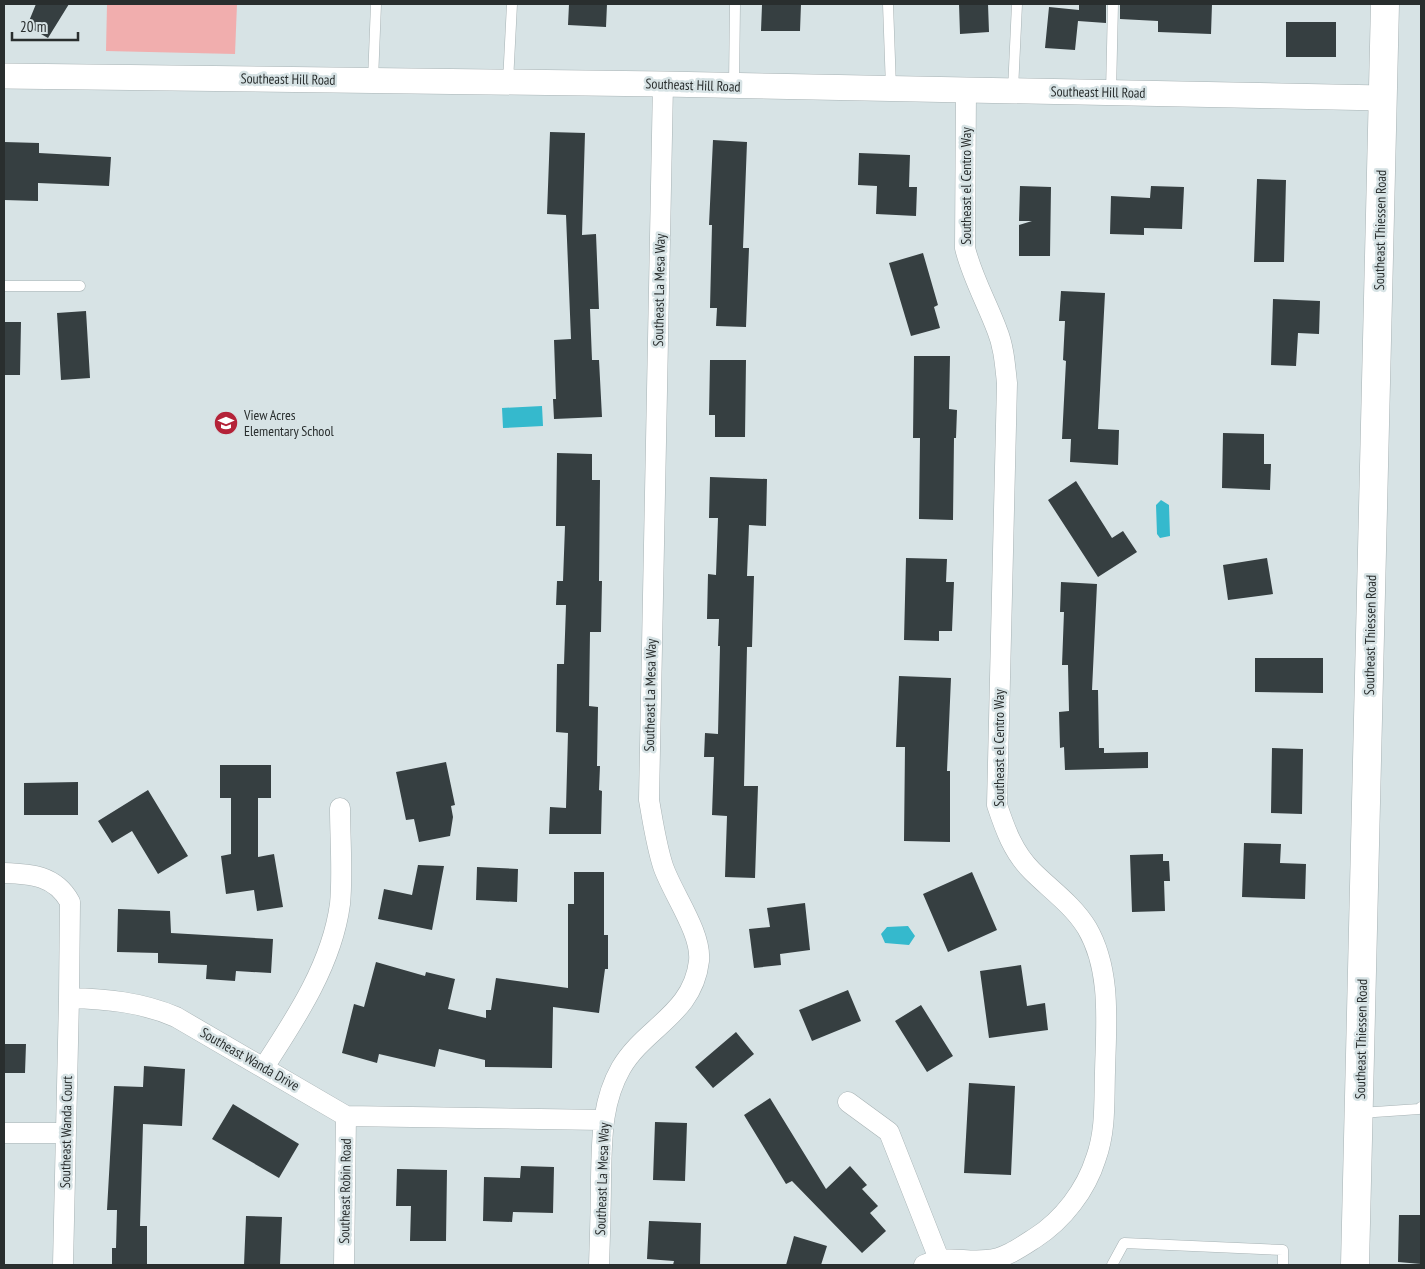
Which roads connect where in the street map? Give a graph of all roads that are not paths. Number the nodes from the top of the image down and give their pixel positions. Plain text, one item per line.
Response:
1 (376, 4) edge
2 (512, 4) edge
3 (735, 4) edge
4 (888, 4) edge
5 (1017, 4) edge
6 (1113, 4) edge
7 (1385, 4) edge
8 (4, 76) edge
9 (373, 80) junction
10 (508, 82) junction
11 (664, 84) junction
12 (734, 86) junction
13 (891, 88) junction
14 (966, 89) junction
15 (1013, 90) junction
16 (1111, 92) junction
17 (1383, 98) junction
18 (4, 286) edge
19 (80, 286) dead end
20 (340, 808) dead end
21 (4, 873) edge
22 (69, 998) junction
23 (264, 1067) junction
24 (848, 1102) dead end
25 (1420, 1110) edge
26 (1359, 1113) junction
27 (346, 1116) junction
28 (603, 1120) junction
29 (4, 1133) edge
30 (66, 1134) junction
31 (932, 1262) edge
32 (63, 1265) edge
33 (344, 1265) edge
34 (599, 1265) edge
35 (1112, 1265) edge
36 (1283, 1265) edge
37 (1356, 1265) edge

1 - 9 lane
2 - 10 lane
3 - 12 lane
4 - 13 lane
5 - 15 lane
6 - 16 lane
7 - 17 main road, Southeast Thiessen Road
8 - 9 street, Southeast Hill Road
9 - 10 street, Southeast Hill Road
10 - 11 street, Southeast Hill Road
11 - 12 street, Southeast Hill Road
11 - 28 street, Southeast La Mesa Way
12 - 13 street, Southeast Hill Road
13 - 14 street, Southeast Hill Road
14 - 15 street, Southeast Hill Road
14 - 31 street, Southeast el Centro Way
15 - 16 street, Southeast Hill Road
16 - 17 street, Southeast Hill Road
17 - 26 main road, Southeast Thiessen Road
18 - 19 lane
20 - 23 street
21 - 22 street
22 - 23 street, Southeast Wanda Drive
22 - 30 street, Southeast Wanda Court
23 - 27 street, Southeast Wanda Drive
24 - 31 street
25 - 26 lane
26 - 37 main road, Southeast Thiessen Road
27 - 28 street, Southeast Wanda Drive
27 - 33 street, Southeast Robin Road
28 - 34 street, Southeast La Mesa Way
29 - 30 street
30 - 32 street, Southeast Wanda Court
35 - 36 lane

